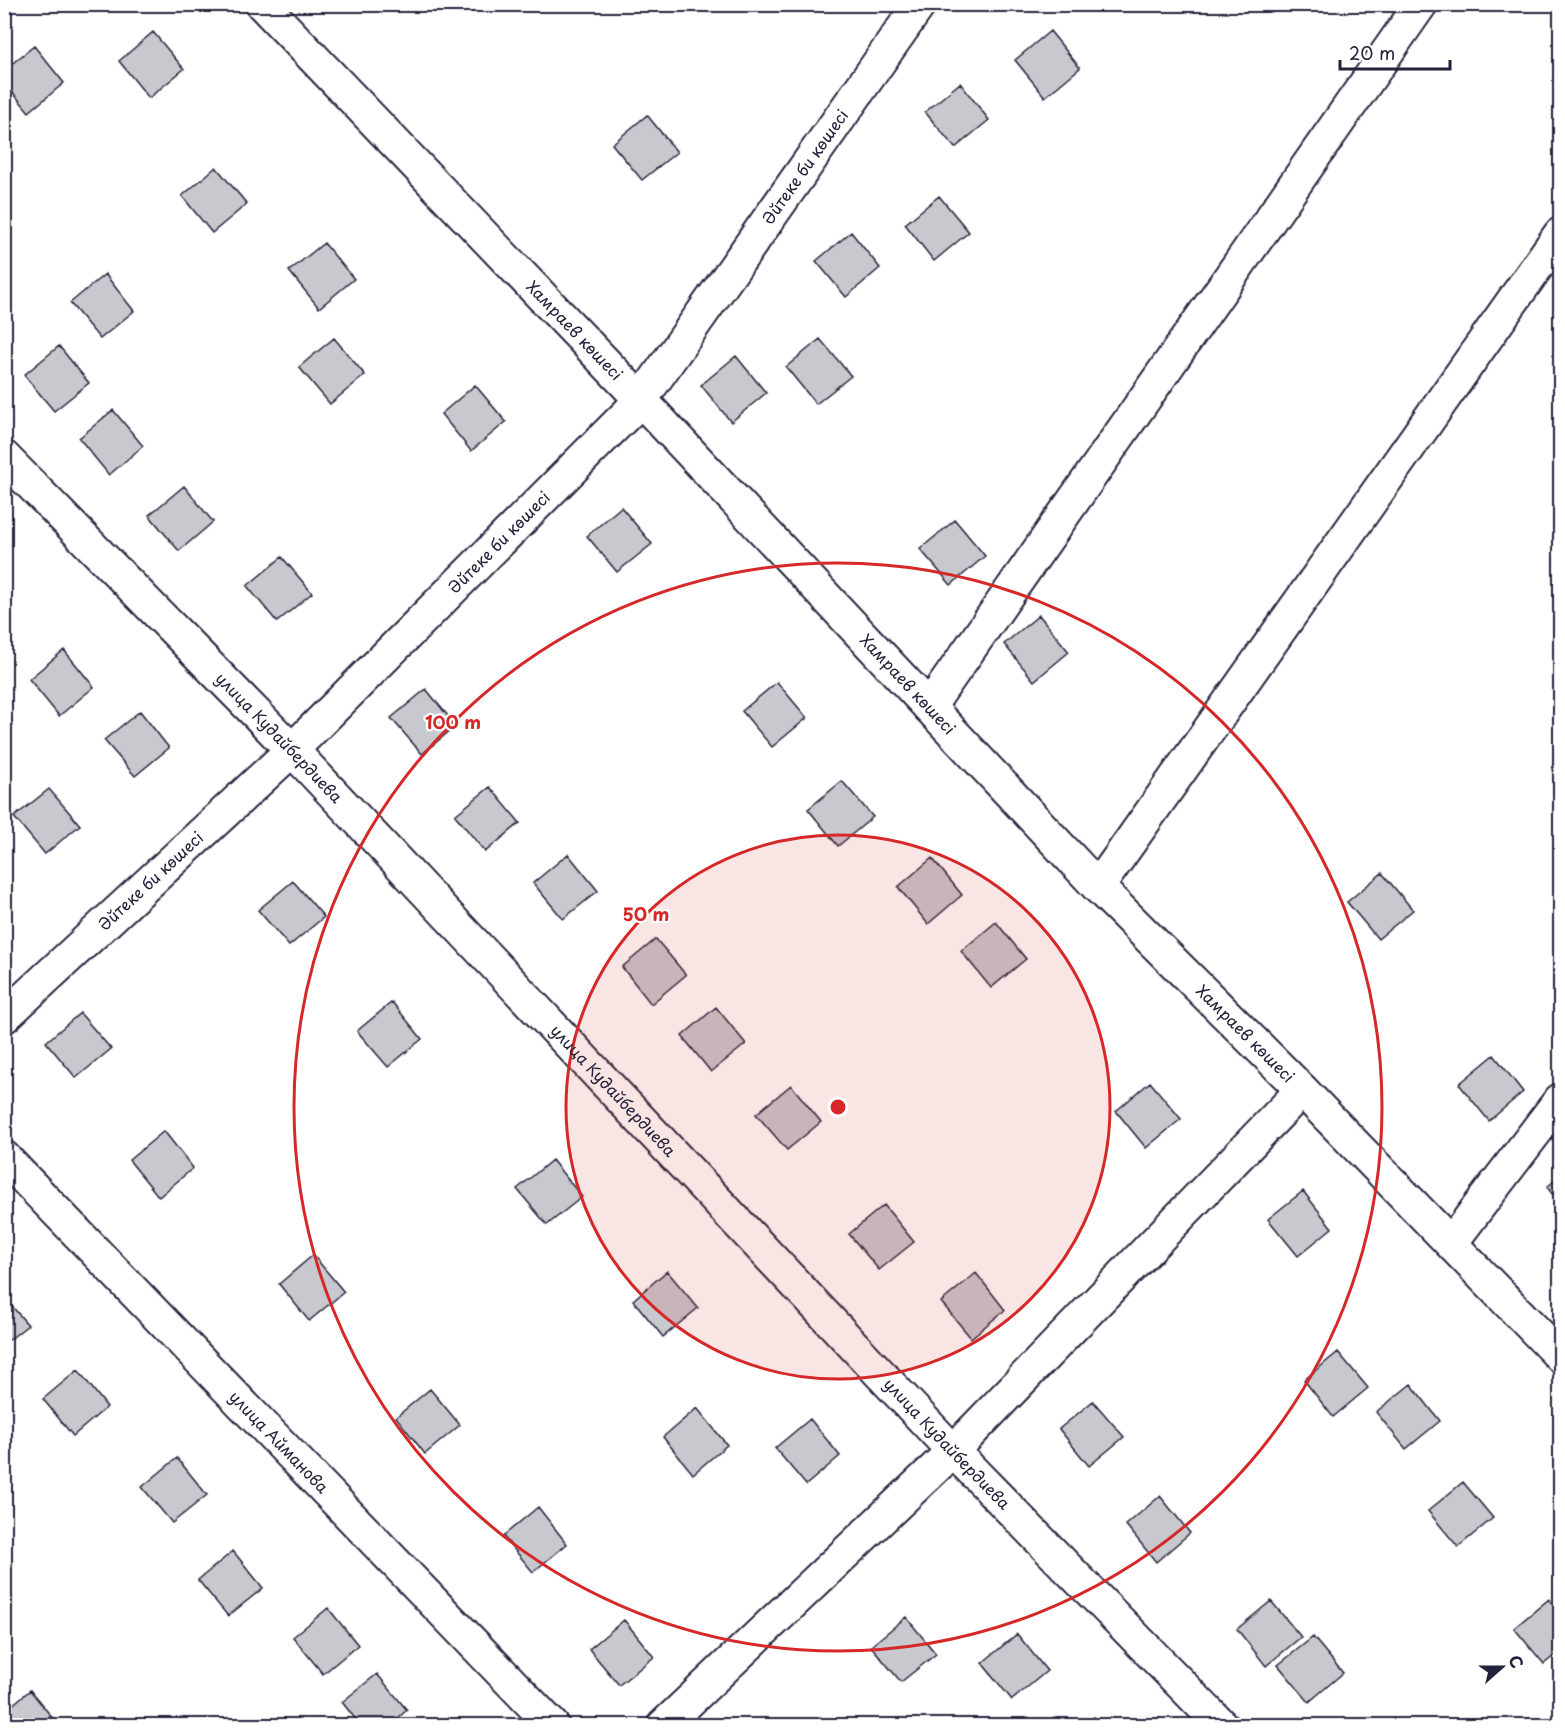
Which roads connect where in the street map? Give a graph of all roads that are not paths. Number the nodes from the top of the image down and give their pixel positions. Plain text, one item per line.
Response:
1 (262, 4) edge
2 (920, 4) edge
3 (1422, 4) edge
4 (1560, 234) edge
5 (641, 400) junction
6 (4, 457) edge
7 (929, 707) junction
8 (292, 750) junction
9 (1098, 887) junction
10 (4, 1017) edge
11 (1302, 1089) junction
12 (1560, 1100) edge
13 (4, 1157) edge
14 (1451, 1244) junction
15 (1560, 1356) edge
16 (953, 1451) junction
17 (553, 1725) edge
18 (663, 1725) edge
19 (1222, 1725) edge

1 - 5 street, Хамраев көшесі
2 - 5 street, Әйтеке би көшесі
3 - 7 street
4 - 9 street
5 - 7 street, Хамраев көшесі
5 - 8 street, Әйтеке би көшесі
6 - 8 street, улица Кудайбердиева
7 - 9 street, Хамраев көшесі
8 - 10 street, Әйтеке би көшесі
8 - 16 street, улица Кудайбердиева
9 - 11 street, Хамраев көшесі
11 - 14 street, Хамраев көшесі
11 - 16 street
12 - 14 street
13 - 17 street, улица Айманова
14 - 15 street, Хамраев көшесі
16 - 18 street
16 - 19 street, улица Кудайбердиева

